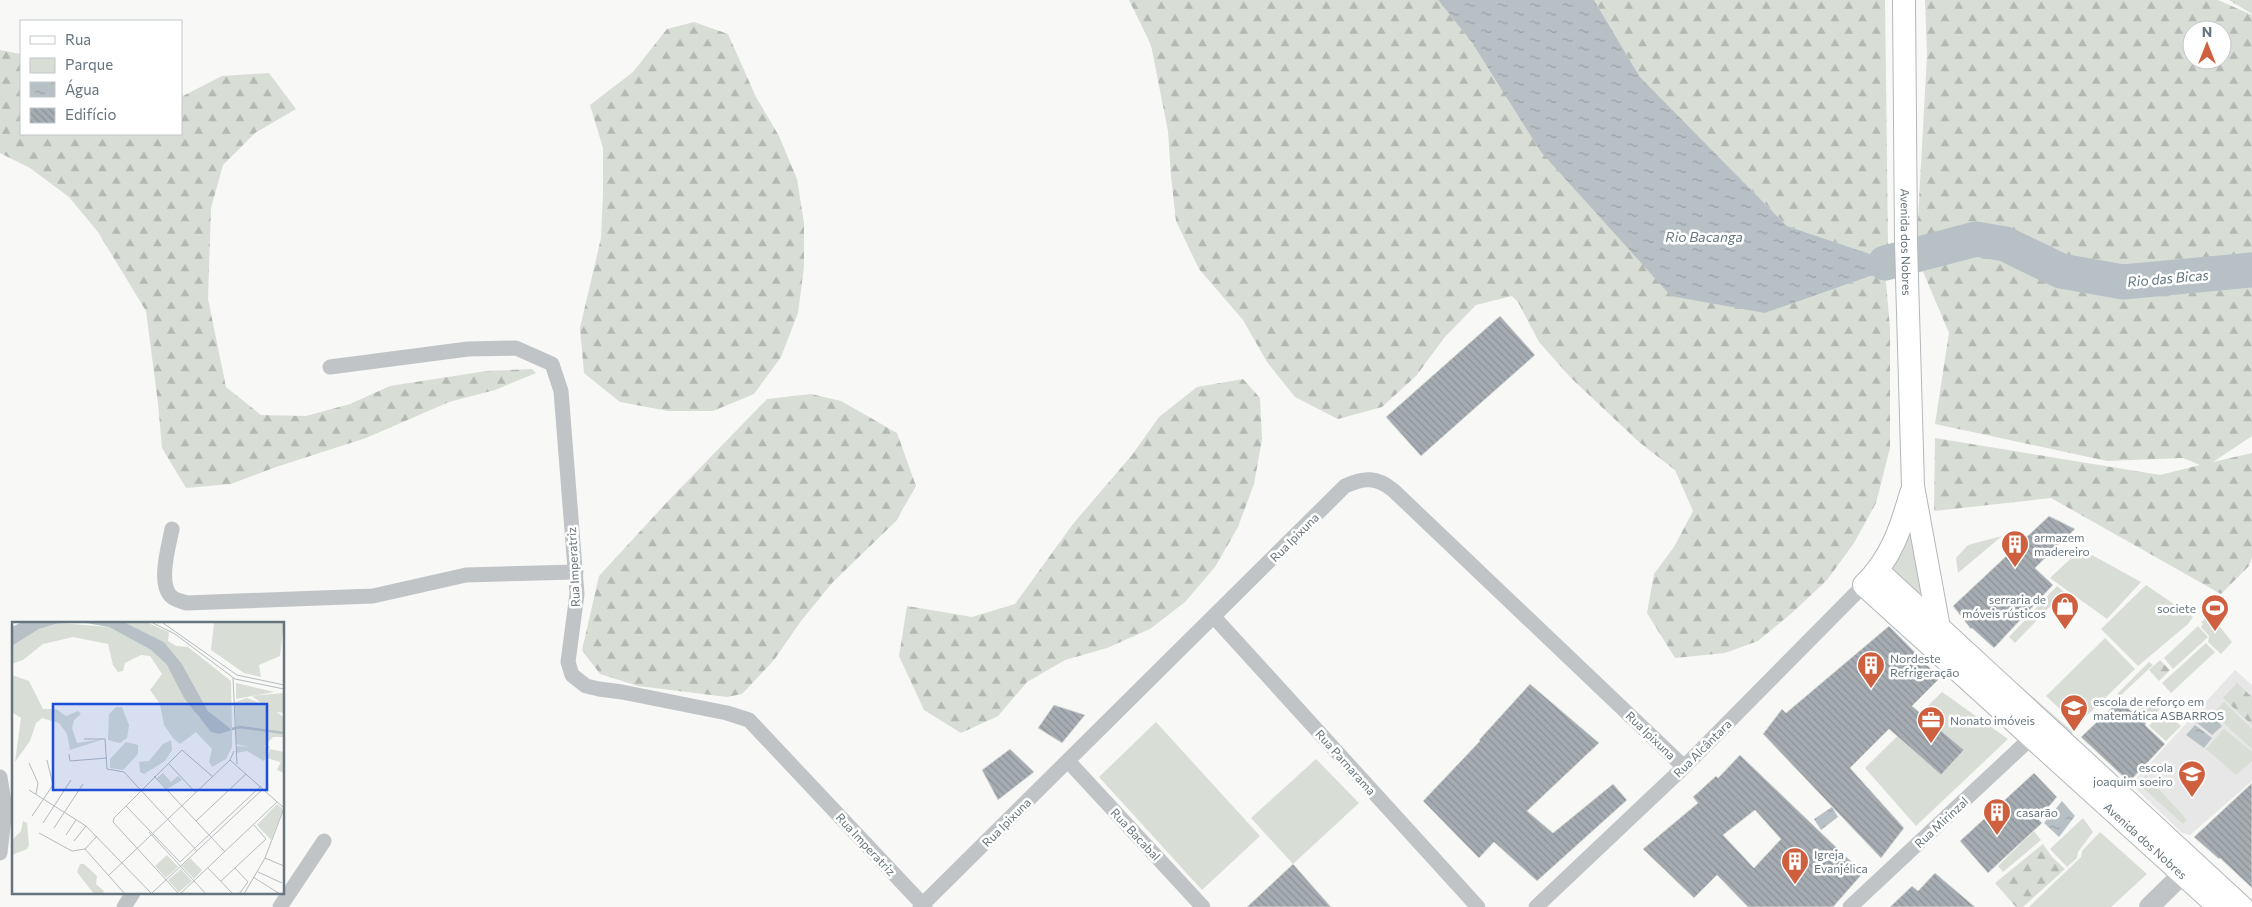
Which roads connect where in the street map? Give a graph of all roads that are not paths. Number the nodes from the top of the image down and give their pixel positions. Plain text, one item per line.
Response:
1 (1904, 0) edge
2 (330, 367) dead end
3 (1913, 486) junction
4 (172, 528) dead end
5 (576, 572) junction
6 (1871, 578) junction
7 (1214, 617) junction
8 (1939, 628) junction
9 (2032, 737) junction
10 (1068, 761) junction
11 (1684, 767) junction
12 (0, 777) edge
13 (324, 840) dead end
14 (0, 853) edge
15 (2188, 868) junction
16 (132, 894) edge
17 (2211, 899) edge
18 (922, 906) edge
19 (124, 907) edge
20 (280, 907) edge
21 (1203, 907) edge
22 (1478, 907) edge
23 (1536, 907) edge
24 (1850, 907) edge
25 (2149, 907) edge
26 (2242, 907) edge

1 - 3 main road, Avenida dos Nobres
2 - 5 street, Rua Imperatriz
3 - 6 main road, Avenida dos Nobres
3 - 8 main road, Avenida dos Nobres
4 - 5 street
5 - 18 street, Rua Imperatriz
6 - 8 main road, Avenida dos Nobres
6 - 9 main road, Avenida dos Nobres
6 - 11 street, Rua Alcântara
7 - 10 street, Rua Ipixuna
7 - 11 street, Rua Ipixuna
7 - 22 street, Rua Parnarama
8 - 15 main road, Avenida dos Nobres
9 - 15 main road, Avenida dos Nobres
9 - 24 street, Rua Mirinzal
10 - 18 street, Rua Ipixuna
10 - 21 street, Rua Bacabal
11 - 23 street, Rua Alcântara
12 - 14 street
13 - 20 street
15 - 17 main road, Avenida dos Nobres
15 - 25 street
16 - 19 street
17 - 26 main road, Avenida dos Nobres

